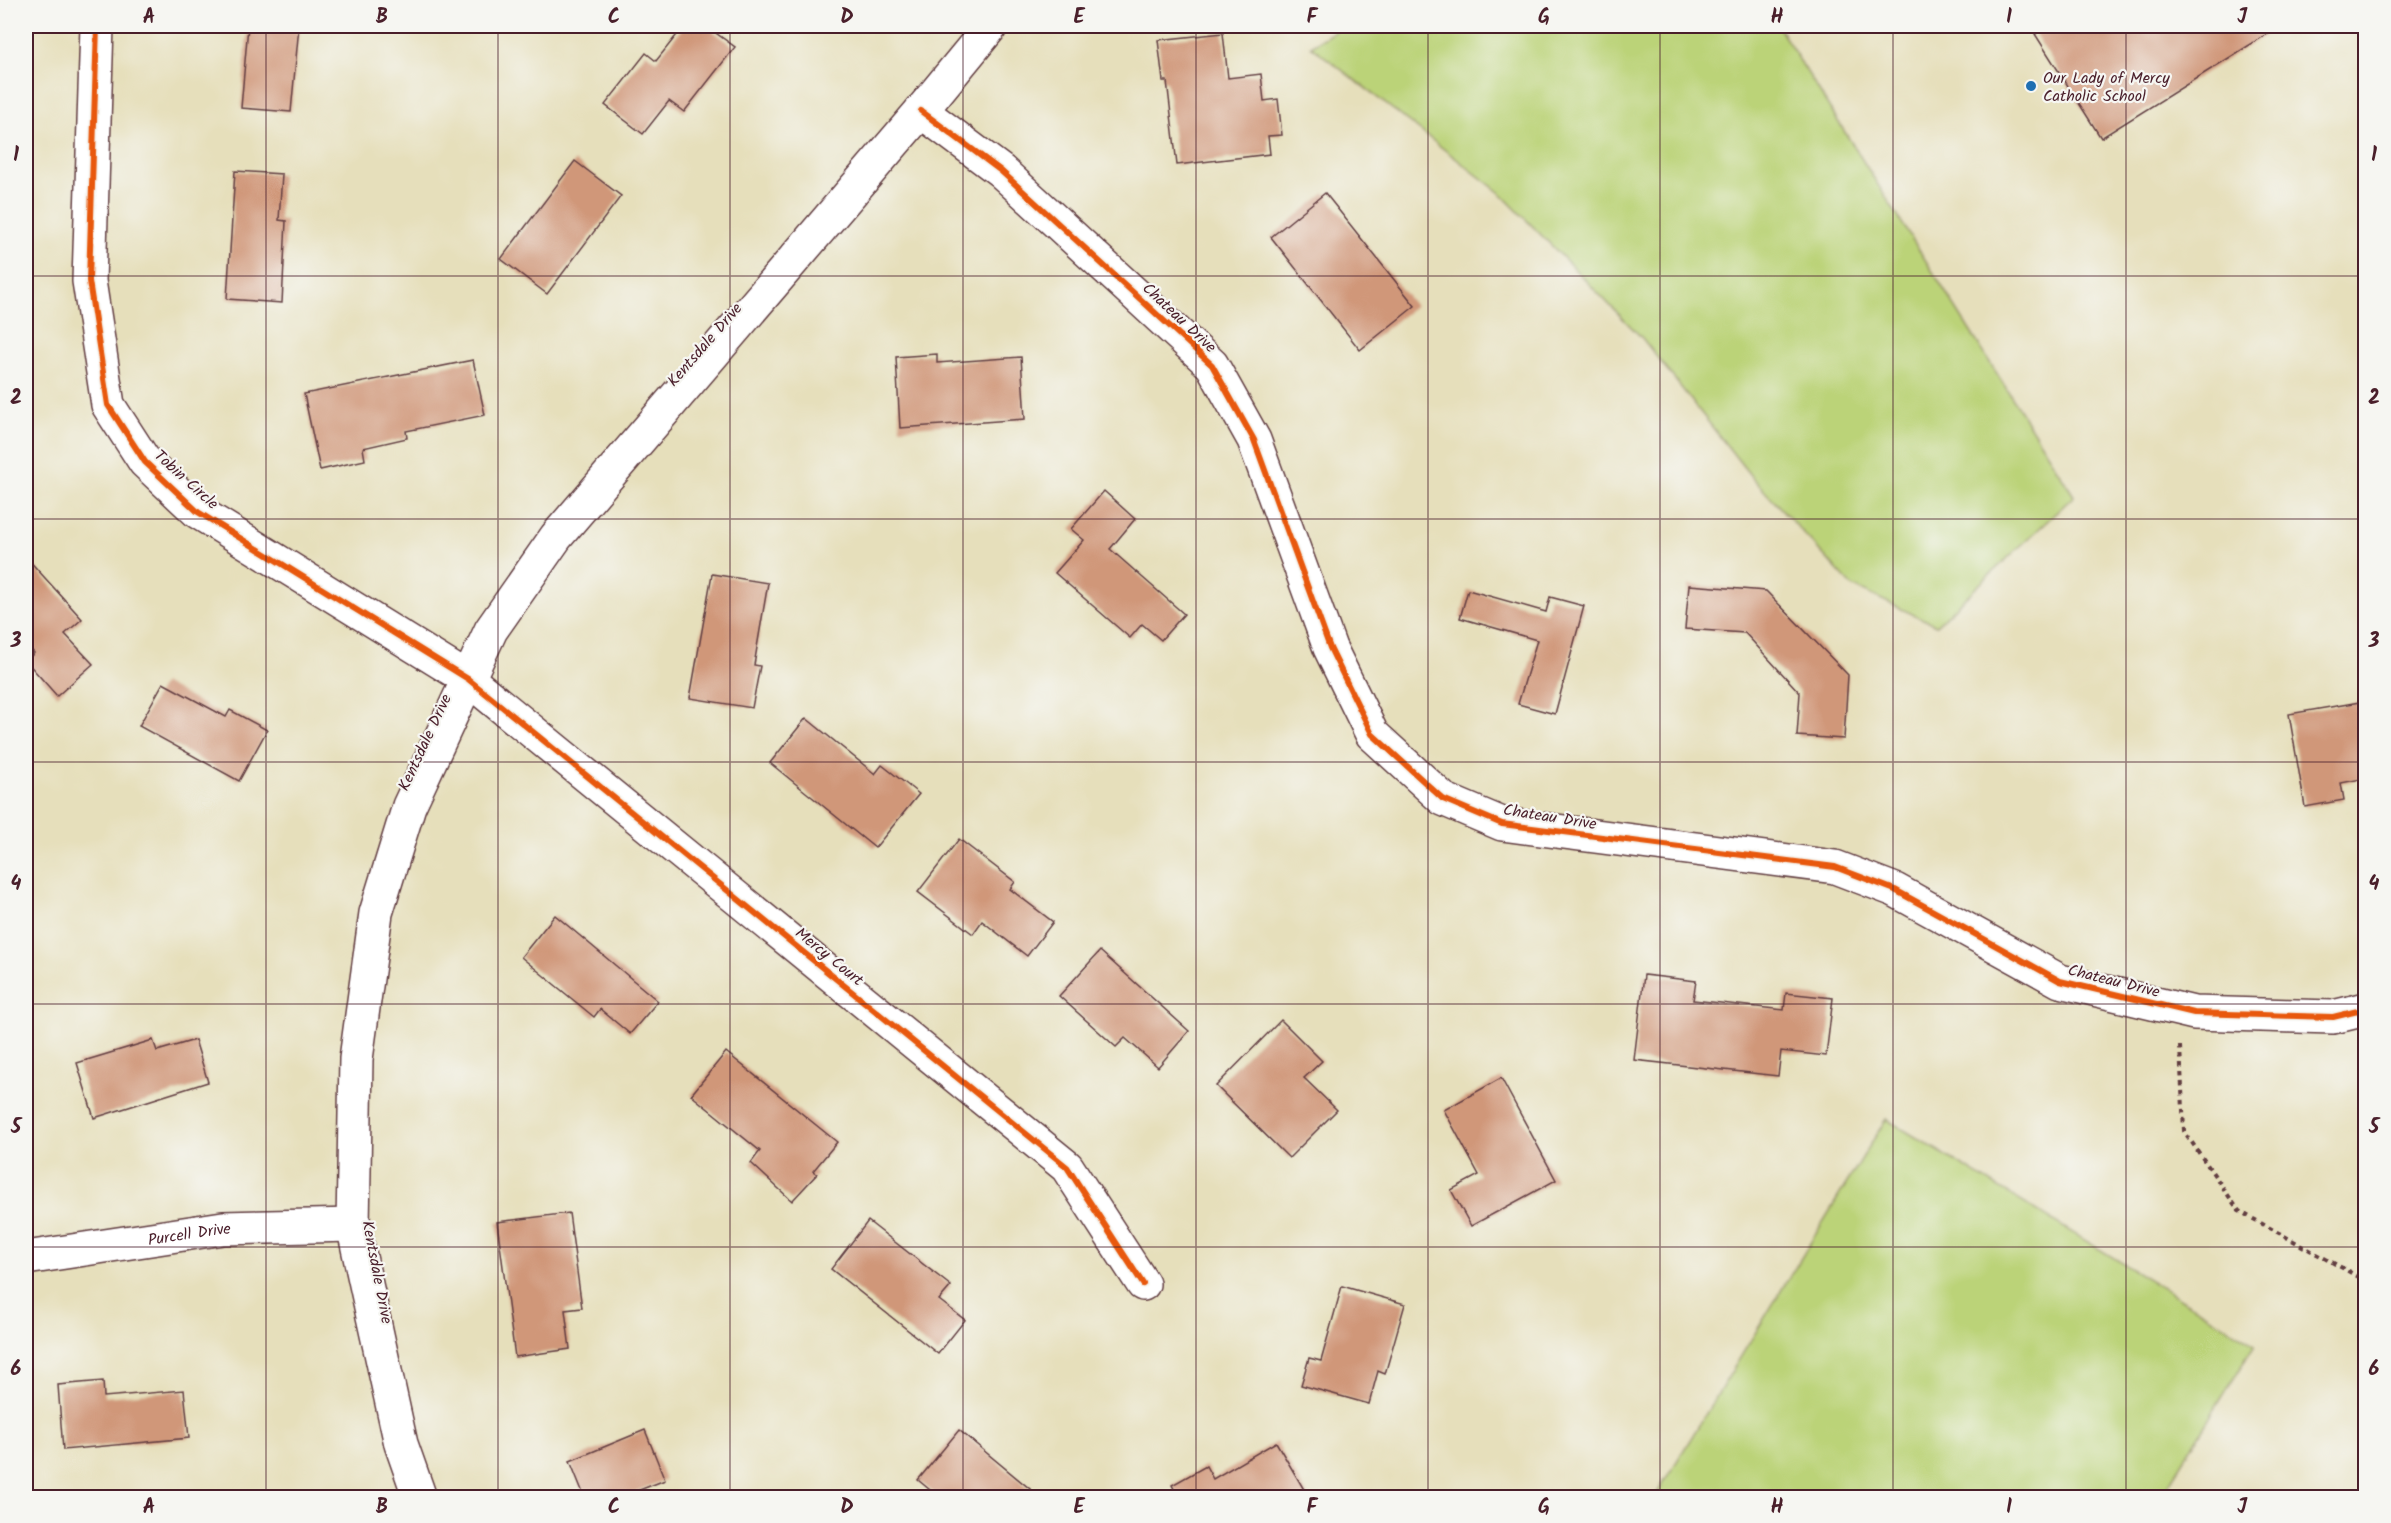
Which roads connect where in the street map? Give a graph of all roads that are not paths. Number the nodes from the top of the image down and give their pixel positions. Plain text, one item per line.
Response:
1 (97, 26) edge
2 (991, 26) edge
3 (921, 111) junction
4 (468, 679) junction
5 (2366, 1009) edge
6 (353, 1225) junction
7 (26, 1258) edge
8 (1143, 1284) dead end
9 (420, 1497) edge

1 - 4 street, Tobin Circle
2 - 3 street, Kentsdale Drive
3 - 4 street, Kentsdale Drive
3 - 5 street, Chateau Drive
4 - 6 street, Kentsdale Drive
4 - 8 street, Mercy Court
6 - 7 street, Purcell Drive
6 - 9 street, Kentsdale Drive

